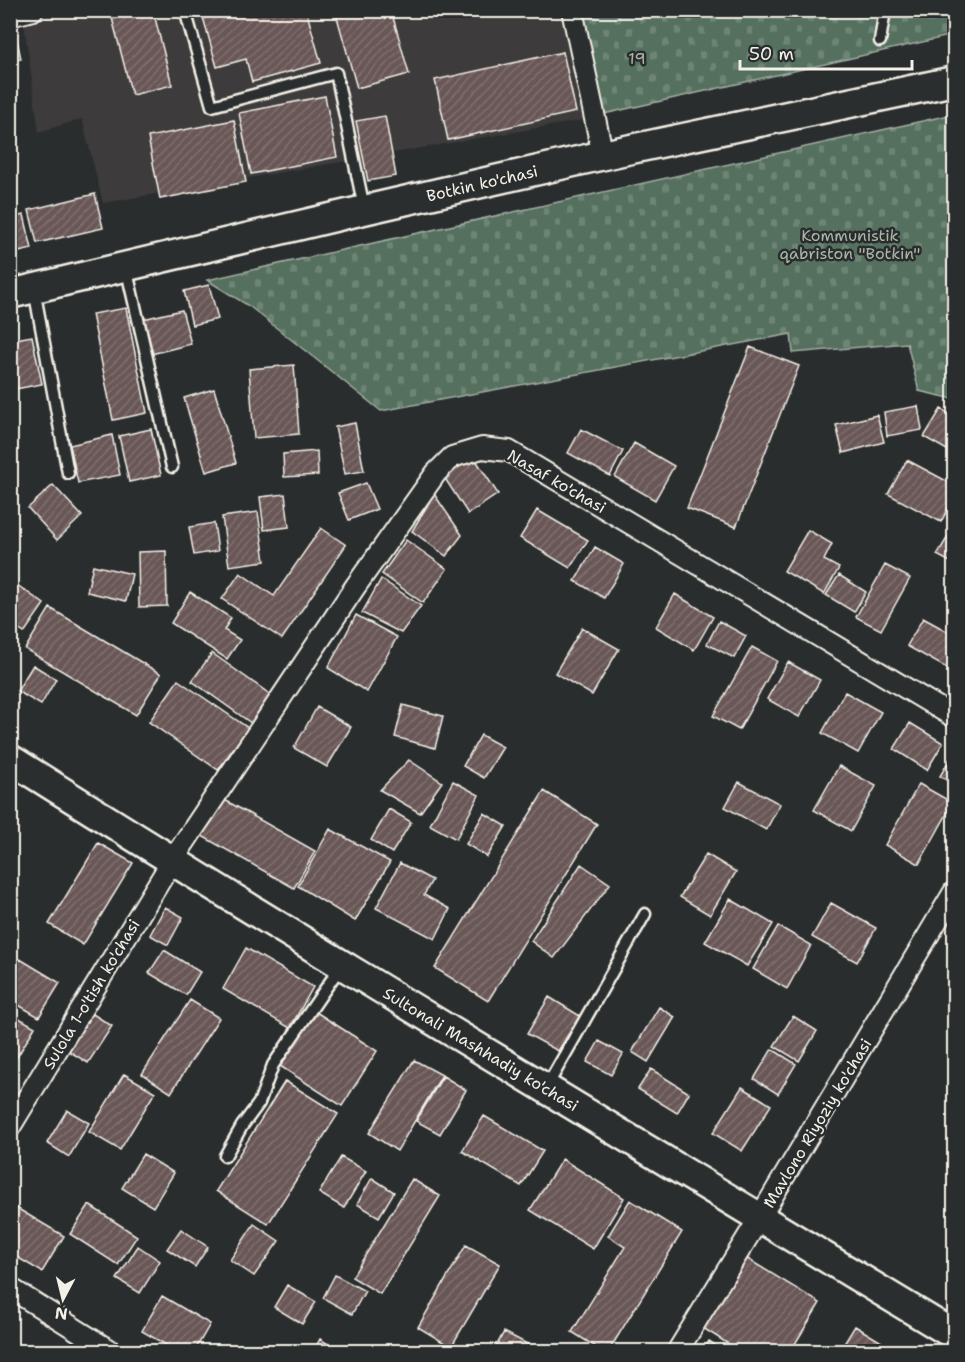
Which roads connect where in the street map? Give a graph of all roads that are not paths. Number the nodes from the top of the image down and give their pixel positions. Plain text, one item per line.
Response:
1 (33, 10) edge
2 (184, 10) edge
3 (572, 10) edge
4 (885, 10) edge
5 (10, 16) edge
6 (880, 41) dead end
7 (954, 81) edge
8 (603, 156) junction
9 (364, 210) junction
10 (126, 267) junction
11 (22, 292) edge
12 (172, 467) dead end
13 (68, 473) dead end
14 (954, 717) edge
15 (10, 759) edge
16 (172, 861) junction
17 (954, 892) edge
18 (645, 914) dead end
19 (342, 966) junction
20 (546, 1088) junction
21 (10, 1127) edge
22 (225, 1156) dead end
23 (760, 1217) junction
24 (10, 1288) edge
25 (954, 1335) edge
26 (111, 1352) edge
27 (676, 1352) edge

1 - 5 street
2 - 9 lane
3 - 8 street
4 - 6 lane
7 - 8 street, Botkin ko'chasi
8 - 9 street, Botkin ko'chasi
9 - 10 street, Botkin ko'chasi
10 - 11 street, Botkin ko'chasi
10 - 12 lane
11 - 13 lane
14 - 16 street, Nasaf ko'chasi
15 - 16 street, Sultonali Mashhadiy ko'chasi
16 - 19 street, Sultonali Mashhadiy ko'chasi
16 - 21 street, Sulola 1-o'tish ko'chasi
17 - 23 street, Mavlono Riyoziy ko'chasi
18 - 20 lane
19 - 20 street, Sultonali Mashhadiy ko'chasi
19 - 22 lane
20 - 23 street, Sultonali Mashhadiy ko'chasi
23 - 25 street, Sultonali Mashhadiy ko'chasi
23 - 27 street, Mavlono Riyoziy ko'chasi
24 - 26 street

